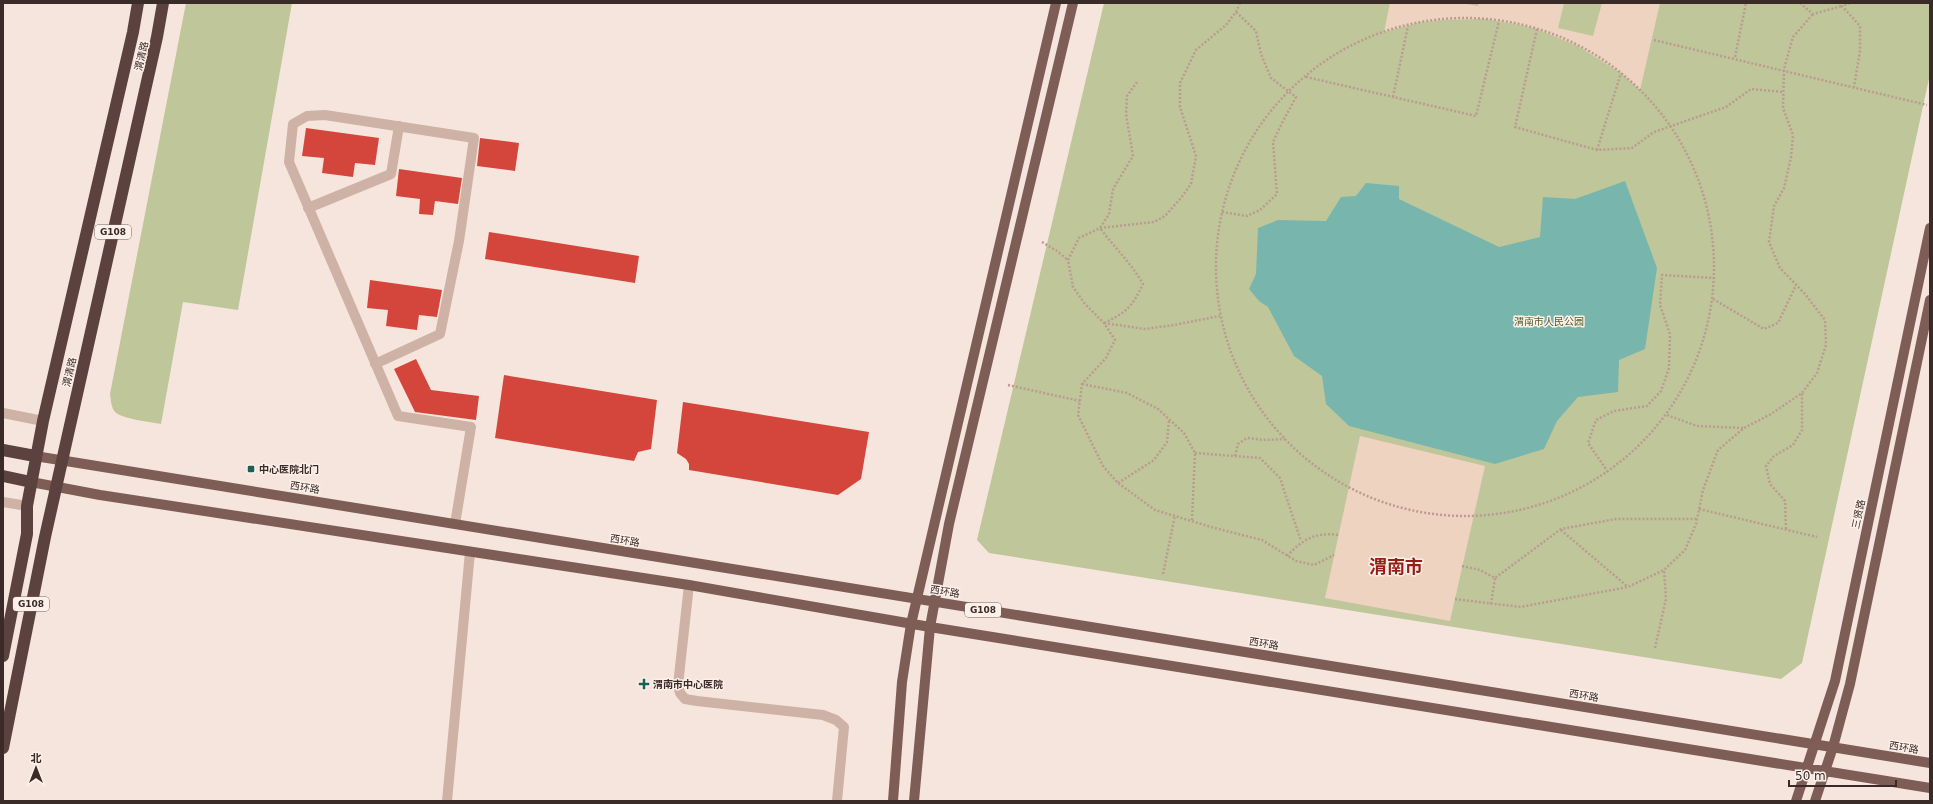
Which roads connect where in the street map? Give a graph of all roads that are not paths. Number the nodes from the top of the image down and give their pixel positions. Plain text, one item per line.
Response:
1 (138, 3) edge
2 (163, 3) edge
3 (1056, 3) edge
4 (1073, 3) edge
5 (399, 126) junction
6 (308, 208) junction
7 (1930, 228) edge
8 (1930, 300) edge
9 (375, 364) junction
10 (3, 413) edge
11 (43, 421) junction
12 (3, 450) edge
13 (36, 456) junction
14 (62, 460) junction
15 (3, 476) edge
16 (31, 482) junction
17 (56, 488) junction
18 (3, 502) edge
19 (27, 506) junction
20 (455, 524) junction
21 (470, 552) junction
22 (689, 585) junction
23 (916, 599) junction
24 (934, 602) junction
25 (910, 624) junction
26 (930, 627) junction
27 (3, 656) edge
28 (1815, 745) junction
29 (1833, 747) junction
30 (3, 748) edge
31 (1930, 763) edge
32 (1807, 768) junction
33 (1825, 771) junction
34 (1930, 788) edge
35 (447, 801) edge
36 (837, 801) edge
37 (892, 801) edge
38 (914, 801) edge
39 (1796, 801) edge
40 (1815, 801) edge

1 - 11 highway, 渭清路 / G108
2 - 14 highway, 渭清路 / G108
3 - 23 main road
4 - 24 main road
5 - 6 street
5 - 6 street
5 - 9 street
6 - 9 street
7 - 28 main road, 三贤路
8 - 29 main road
9 - 20 street
10 - 11 street
11 - 13 highway, 渭清路 / G108
12 - 13 highway, 西环路
13 - 14 main road, 西环路 / G108
13 - 16 highway, 渭清路 / G108
14 - 17 highway, 渭清路 / G108
14 - 20 main road, 西环路 / G108
15 - 16 highway
16 - 17 main road
16 - 19 highway, 渭清路 / G108
17 - 21 main road
17 - 30 highway, 渭清路 / G108
18 - 19 street
19 - 27 highway, 渭清路 / G108
20 - 23 main road, 西环路 / G108
21 - 22 main road
21 - 35 street
22 - 25 main road
22 - 36 street
23 - 24 main road, 西环路 / G108
23 - 25 main road
24 - 26 main road
24 - 28 main road, 西环路 / G108
25 - 26 main road
25 - 37 main road
26 - 32 main road
26 - 38 main road
28 - 29 main road, 西环路 / G108
28 - 32 main road, 三贤路
29 - 31 main road, 西环路 / G108
29 - 33 main road
32 - 33 main road
32 - 39 main road, 三贤路
33 - 34 main road
33 - 40 main road

